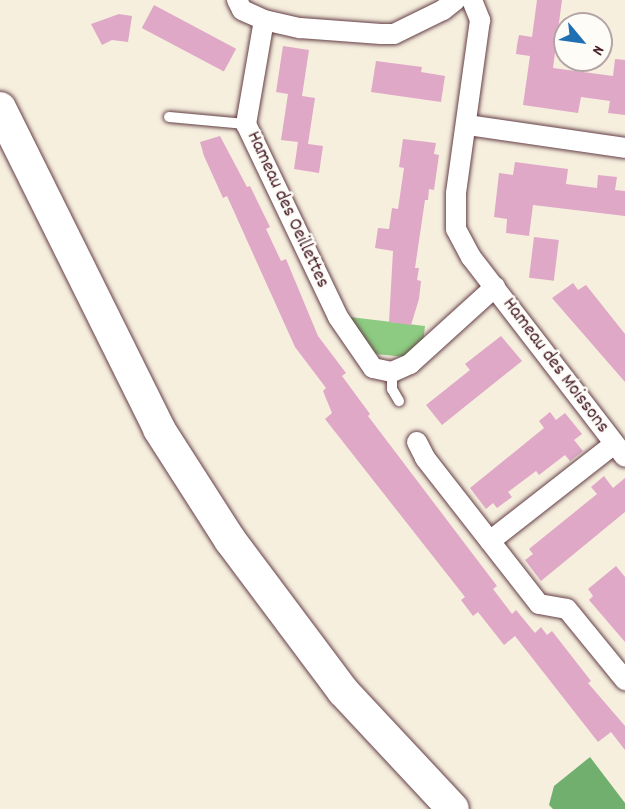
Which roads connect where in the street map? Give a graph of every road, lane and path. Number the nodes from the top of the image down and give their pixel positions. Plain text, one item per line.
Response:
1 (237, 0) edge
2 (456, 0) edge
3 (472, 0) edge
4 (481, 10) edge
5 (264, 20) junction
6 (0, 108) edge
7 (169, 117) dead end
8 (246, 124) junction
9 (468, 125) junction
10 (625, 148) edge
11 (495, 287) junction
12 (392, 372) junction
13 (399, 401) dead end
14 (417, 442) dead end
15 (620, 451) edge
16 (490, 541) junction
17 (625, 680) edge
18 (453, 809) edge

1 - 5 street
2 - 5 street
3 - 4 street
4 - 9 street
5 - 8 street, Hameau des Oeillettes
6 - 18 main road
7 - 8 lane
8 - 12 street, Hameau des Oeillettes
9 - 10 street
9 - 11 street
11 - 12 street
11 - 15 street, Hameau des Moissons
12 - 13 lane
14 - 16 street
15 - 16 street, Hameau des Moissons
16 - 17 street

